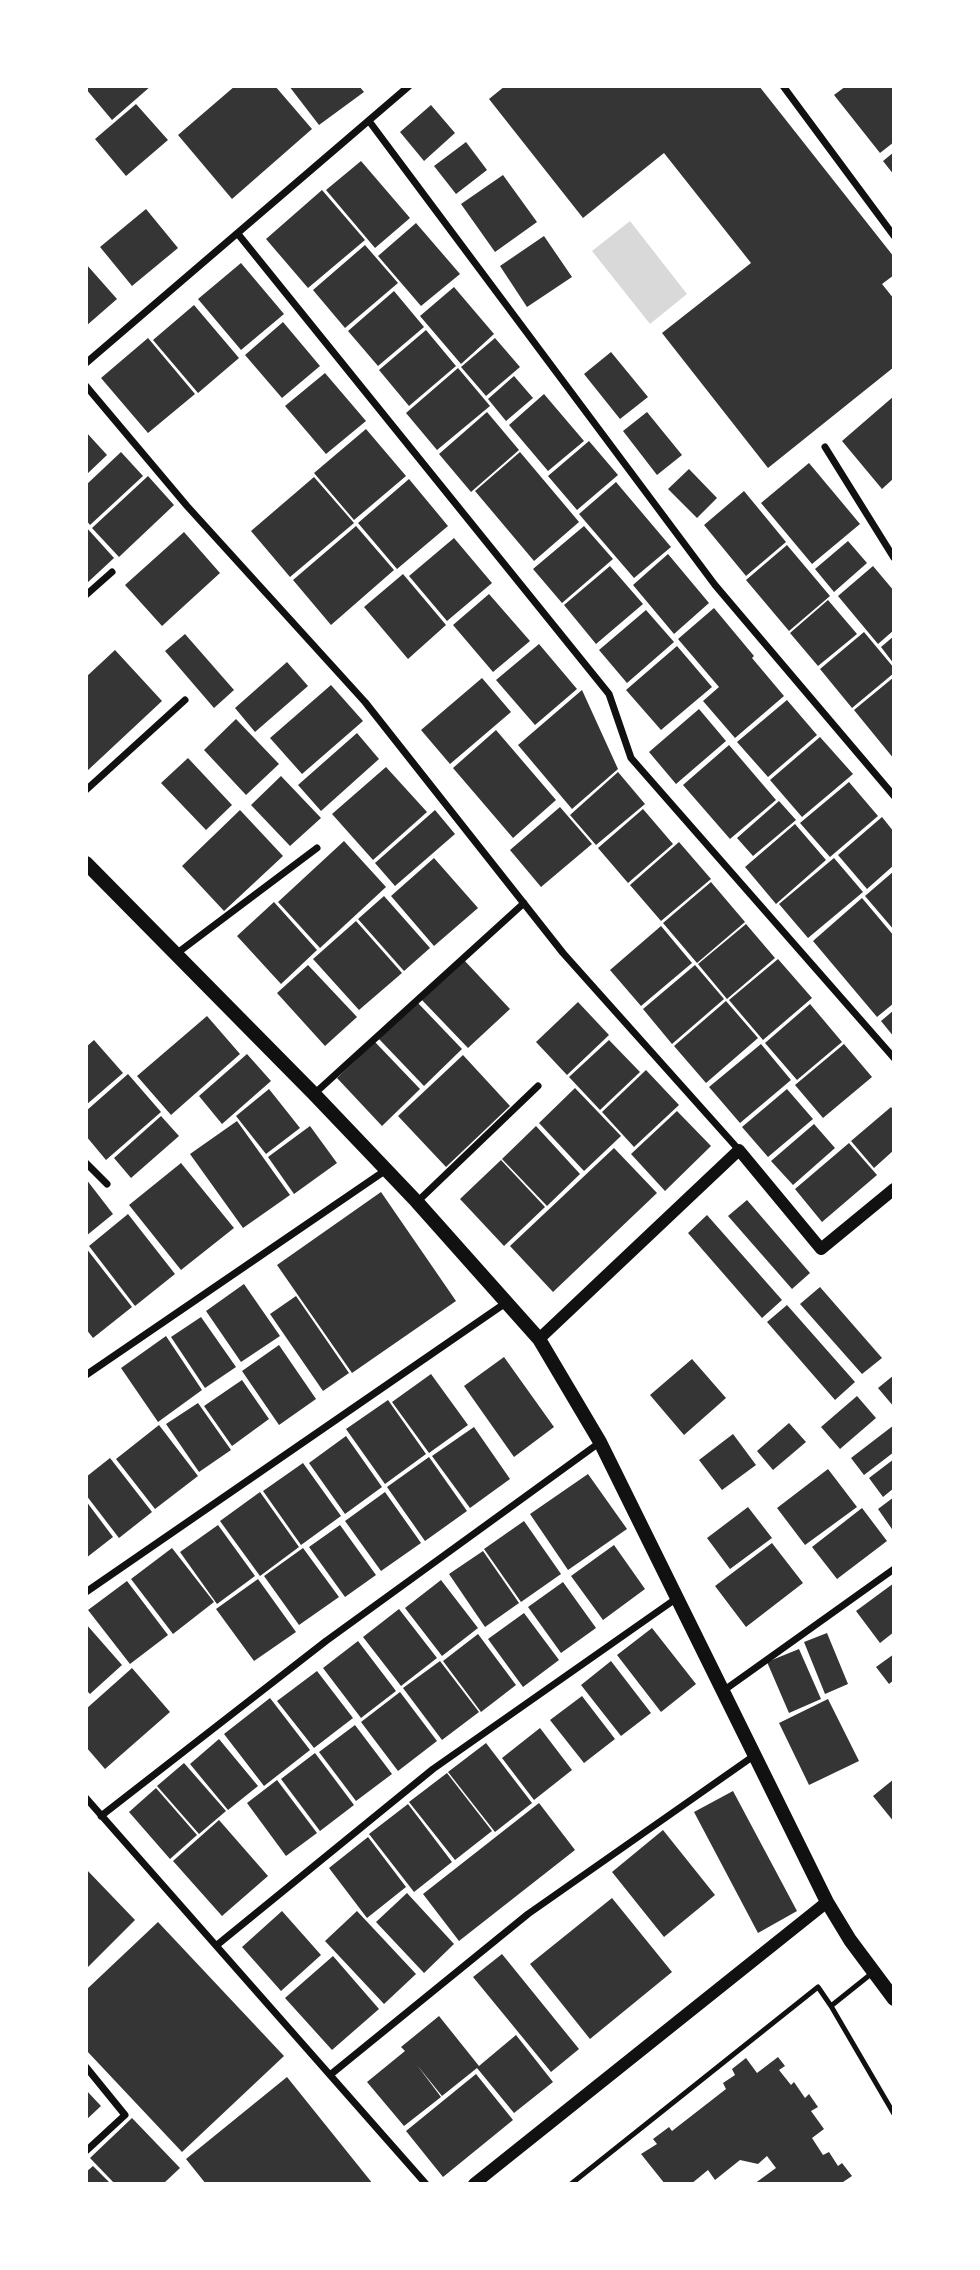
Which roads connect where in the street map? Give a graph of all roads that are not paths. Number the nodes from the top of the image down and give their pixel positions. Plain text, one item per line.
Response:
1 (409, 86) edge
2 (783, 86) edge
3 (369, 121) junction
4 (238, 234) junction
5 (894, 236) edge
6 (86, 363) edge
7 (86, 386) edge
8 (825, 447) dead end
9 (894, 558) edge
10 (112, 572) dead end
11 (86, 595) edge
12 (185, 700) dead end
13 (86, 790) edge
14 (894, 796) edge
15 (317, 848) dead end
16 (86, 863) edge
17 (524, 903) junction
18 (176, 954) junction
19 (894, 1058) edge
20 (538, 1086) dead end
21 (314, 1094) junction
22 (739, 1150) junction
23 (86, 1163) edge
24 (386, 1170) junction
25 (107, 1184) dead end
26 (894, 1189) edge
27 (417, 1202) junction
28 (507, 1301) junction
29 (539, 1339) junction
30 (86, 1375) edge
31 (600, 1442) junction
32 (894, 1569) edge
33 (86, 1591) edge
34 (677, 1598) junction
35 (723, 1691) junction
36 (755, 1755) junction
37 (86, 1798) edge
38 (101, 1816) junction
39 (827, 1902) junction
40 (217, 1945) junction
41 (874, 1972) junction
42 (894, 1999) edge
43 (831, 2006) junction
44 (86, 2067) edge
45 (330, 2075) junction
46 (894, 2114) edge
47 (86, 2151) edge
48 (426, 2184) edge
49 (474, 2184) edge
50 (572, 2184) edge

1 - 3 street
2 - 5 street
3 - 4 street
3 - 14 street
4 - 6 street
4 - 19 street
7 - 17 street
8 - 9 street
10 - 11 street
12 - 13 street
15 - 18 street
16 - 18 main road
17 - 21 street
17 - 22 street
18 - 21 main road
20 - 27 street
21 - 24 main road
22 - 26 street
22 - 29 street
23 - 25 street
24 - 27 main road
24 - 30 street
27 - 28 main road
28 - 29 main road
28 - 33 street
29 - 31 main road
31 - 34 main road
31 - 38 street
32 - 35 street
34 - 35 main road
34 - 40 street
35 - 36 main road
36 - 39 main road
36 - 45 street
37 - 38 street
38 - 40 street
39 - 41 main road
39 - 49 street
40 - 45 street
41 - 42 main road
41 - 43 lane
43 - 46 lane
43 - 50 lane
44 - 47 street
45 - 48 street

